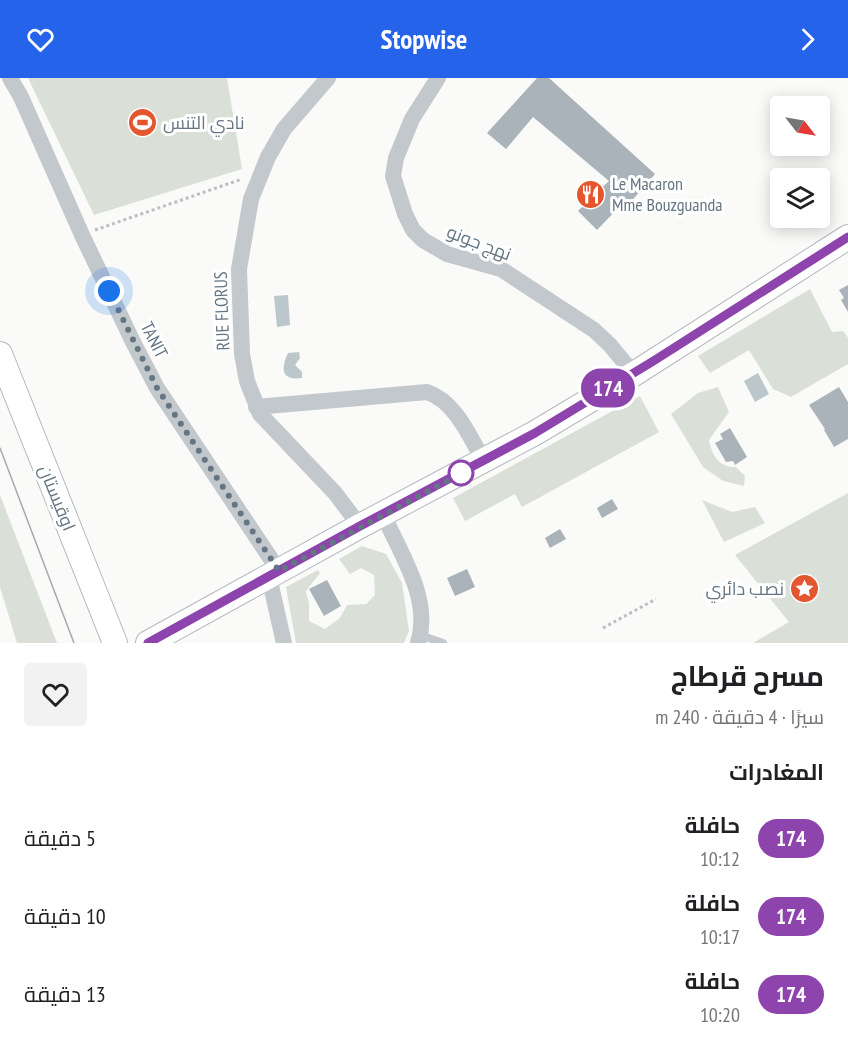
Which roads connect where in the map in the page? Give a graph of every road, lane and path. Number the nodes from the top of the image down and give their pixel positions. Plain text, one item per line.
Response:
1 (10, 78) edge
2 (328, 78) edge
3 (438, 78) edge
4 (261, 173) junction
5 (82, 235) junction
6 (848, 237) edge
7 (0, 354) edge
8 (633, 373) junction
9 (256, 408) junction
10 (484, 461) junction
11 (383, 514) junction
12 (360, 526) junction
13 (274, 574) junction
14 (656, 599) dead end
15 (603, 628) dead end
16 (419, 639) edge
17 (115, 643) edge
18 (148, 643) edge
19 (284, 643) edge
20 (442, 643) edge

1 - 5 street, TANIT
2 - 4 street, RUE FLORUS
3 - 8 street, نهج جونو
4 - 5 path
4 - 9 street, RUE FLORUS
5 - 13 street, TANIT
6 - 8 main road
7 - 17 main road, اوقيستان
8 - 10 main road
9 - 10 street
9 - 12 street, RUE FLORUS
10 - 11 main road
11 - 12 main road
11 - 16 street
12 - 13 main road
13 - 18 main road
13 - 19 street
14 - 15 path
16 - 20 lane

